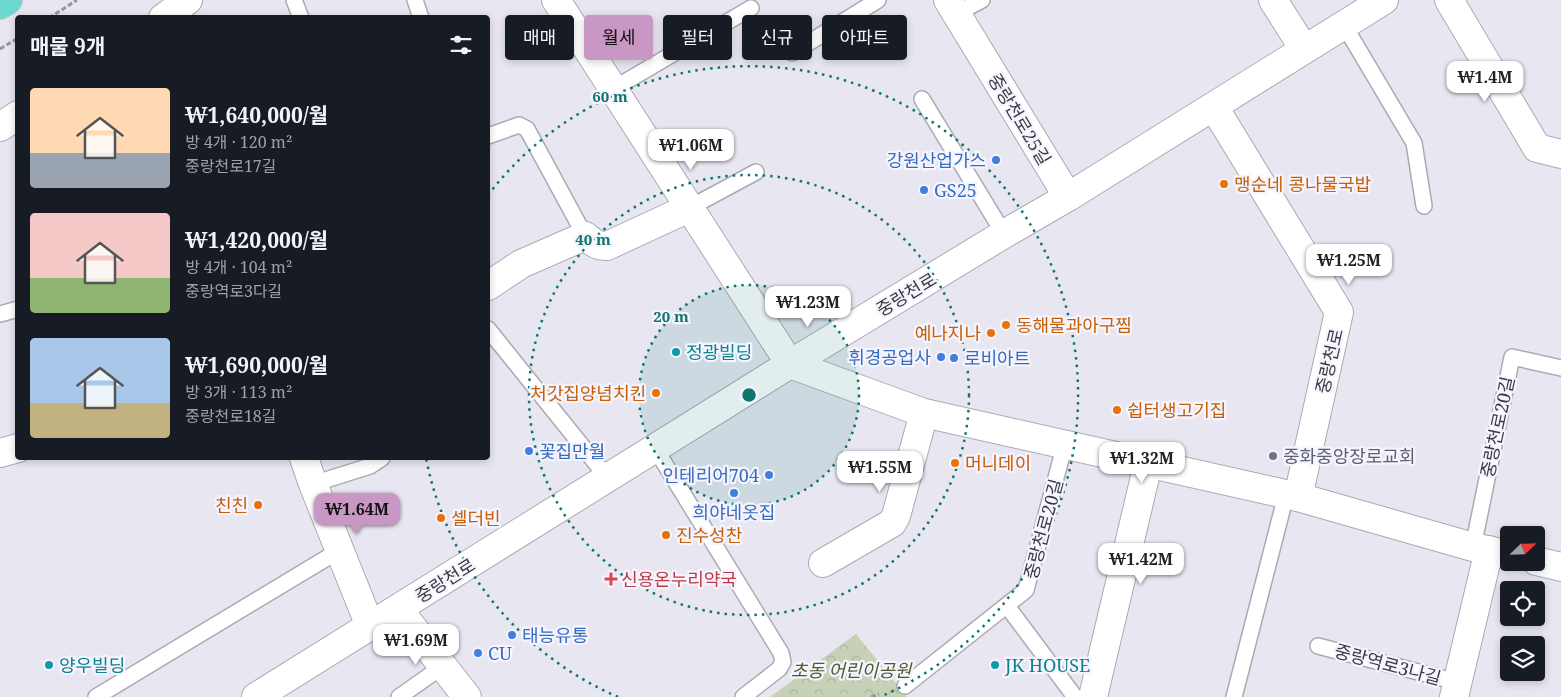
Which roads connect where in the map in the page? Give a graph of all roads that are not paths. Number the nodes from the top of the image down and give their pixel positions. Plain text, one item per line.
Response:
1 (8, 0) edge
2 (188, 0) edge
3 (294, 0) edge
4 (415, 0) edge
5 (556, 0) edge
6 (878, 0) edge
7 (982, 0) edge
8 (1273, 0) edge
9 (1384, 0) edge
10 (1449, 0) edge
11 (0, 5) edge
12 (952, 7) edge
13 (751, 8) dead end
14 (167, 15) edge
15 (300, 15) edge
16 (420, 15) edge
17 (1344, 24) junction
18 (812, 41) edge
19 (1304, 49) junction
20 (613, 89) junction
21 (922, 99) dead end
22 (1214, 107) junction
23 (15, 117) edge
24 (0, 127) edge
25 (490, 135) edge
26 (1561, 154) edge
27 (756, 172) dead end
28 (1068, 198) junction
29 (1424, 206) dead end
30 (690, 208) junction
31 (1004, 234) junction
32 (585, 236) junction
33 (490, 285) edge
34 (15, 310) edge
35 (0, 314) edge
36 (490, 331) edge
37 (790, 364) junction
38 (1561, 368) edge
39 (924, 413) junction
40 (1065, 444) junction
41 (655, 448) junction
42 (15, 449) edge
43 (0, 453) edge
44 (305, 460) edge
45 (379, 460) edge
46 (1148, 464) junction
47 (607, 477) junction
48 (313, 484) junction
49 (1292, 496) junction
50 (340, 550) junction
51 (1490, 550) edge
52 (823, 563) dead end
53 (1545, 563) edge
54 (1561, 567) edge
55 (1007, 606) junction
56 (398, 609) junction
57 (370, 626) junction
58 (1318, 646) dead end
59 (443, 666) junction
60 (905, 686) dead end
61 (1455, 690) edge
62 (96, 697) edge
63 (256, 697) edge
64 (399, 697) edge
65 (467, 697) edge
66 (743, 697) edge
67 (1075, 697) edge
68 (1093, 697) edge
69 (1234, 697) edge

1 - 11 highway
2 - 14 street
3 - 15 lane
4 - 16 lane
5 - 20 street
6 - 18 lane
7 - 12 lane, 중랑천로25길
8 - 19 street
9 - 17 street, 중랑천로
10 - 26 street
12 - 28 street, 중랑천로25길
13 - 20 lane
17 - 19 street, 중랑천로
17 - 29 lane
19 - 22 street, 중랑천로
20 - 30 street
21 - 31 lane
22 - 28 street, 중랑천로
22 - 49 street, 중랑천로
23 - 24 street
25 - 32 lane
27 - 30 lane
28 - 31 street, 중랑천로
30 - 32 street
30 - 37 street
31 - 37 street, 중랑천로
32 - 33 street
34 - 35 lane
36 - 47 lane
37 - 39 street
37 - 41 street, 중랑천로
38 - 51 lane, 중랑천로20길
39 - 40 street
39 - 52 street
40 - 46 street
40 - 55 lane, 중랑천로20길
41 - 47 street, 중랑천로
41 - 66 lane
42 - 43 street
44 - 48 street
45 - 48 lane
46 - 49 street
46 - 68 street
47 - 56 street, 중랑천로
48 - 50 street
49 - 51 street
49 - 69 lane
50 - 57 street
50 - 62 lane
51 - 61 street, 중랑역로3나길
53 - 54 street
55 - 60 lane, 중랑천로20길
55 - 67 lane
56 - 57 street, 중랑천로
56 - 59 street
57 - 63 street, 중랑천로
58 - 61 lane, 중랑역로3나길
59 - 64 lane
59 - 65 street

